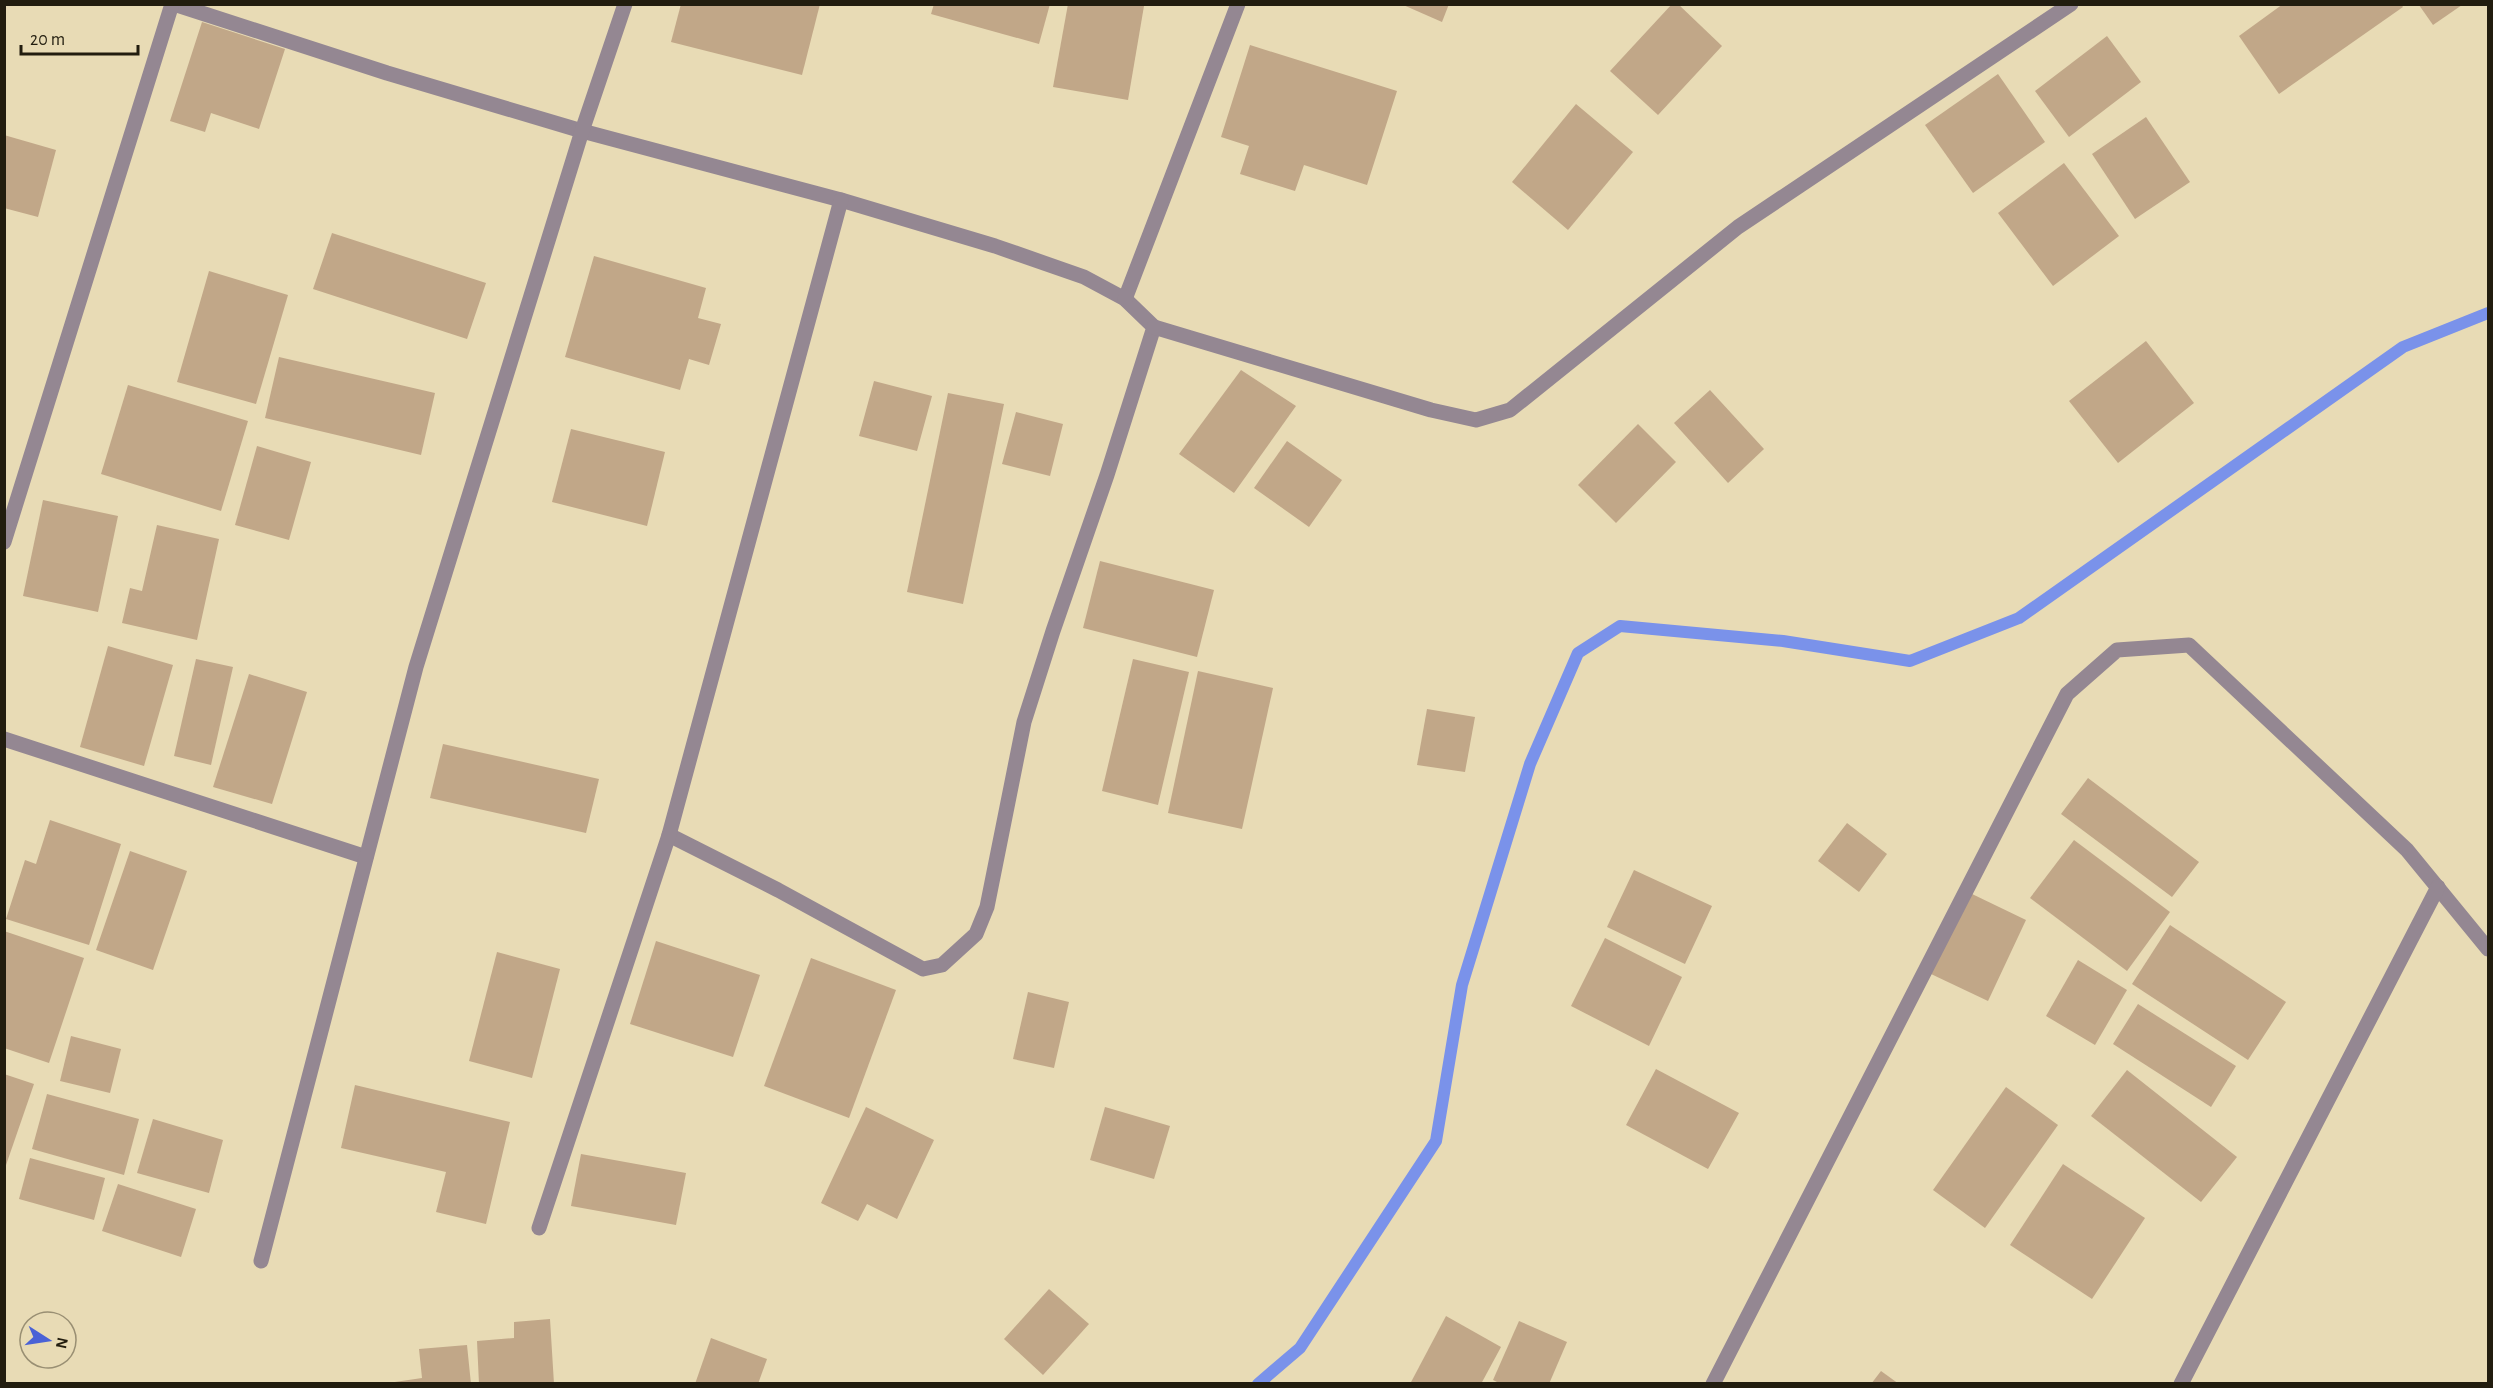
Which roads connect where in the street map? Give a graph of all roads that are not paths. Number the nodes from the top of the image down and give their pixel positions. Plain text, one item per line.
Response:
1 (173, 4) edge
2 (625, 4) edge
3 (1238, 4) edge
4 (2071, 4) edge
5 (582, 131) junction
6 (841, 200) junction
7 (1125, 299) junction
8 (1154, 327) junction
9 (4, 543) edge
10 (4, 739) edge
11 (669, 835) junction
12 (366, 857) junction
13 (2438, 887) junction
14 (2488, 949) edge
15 (539, 1228) dead end
16 (261, 1261) dead end
17 (1713, 1383) edge
18 (2181, 1383) edge

1 - 5 street
1 - 9 street
2 - 5 street
3 - 7 street
4 - 8 street
5 - 6 street
5 - 12 street
6 - 7 street
6 - 11 street
7 - 8 street
8 - 11 street
10 - 12 street
11 - 15 street
12 - 16 street
13 - 14 street
13 - 17 street
13 - 18 street

